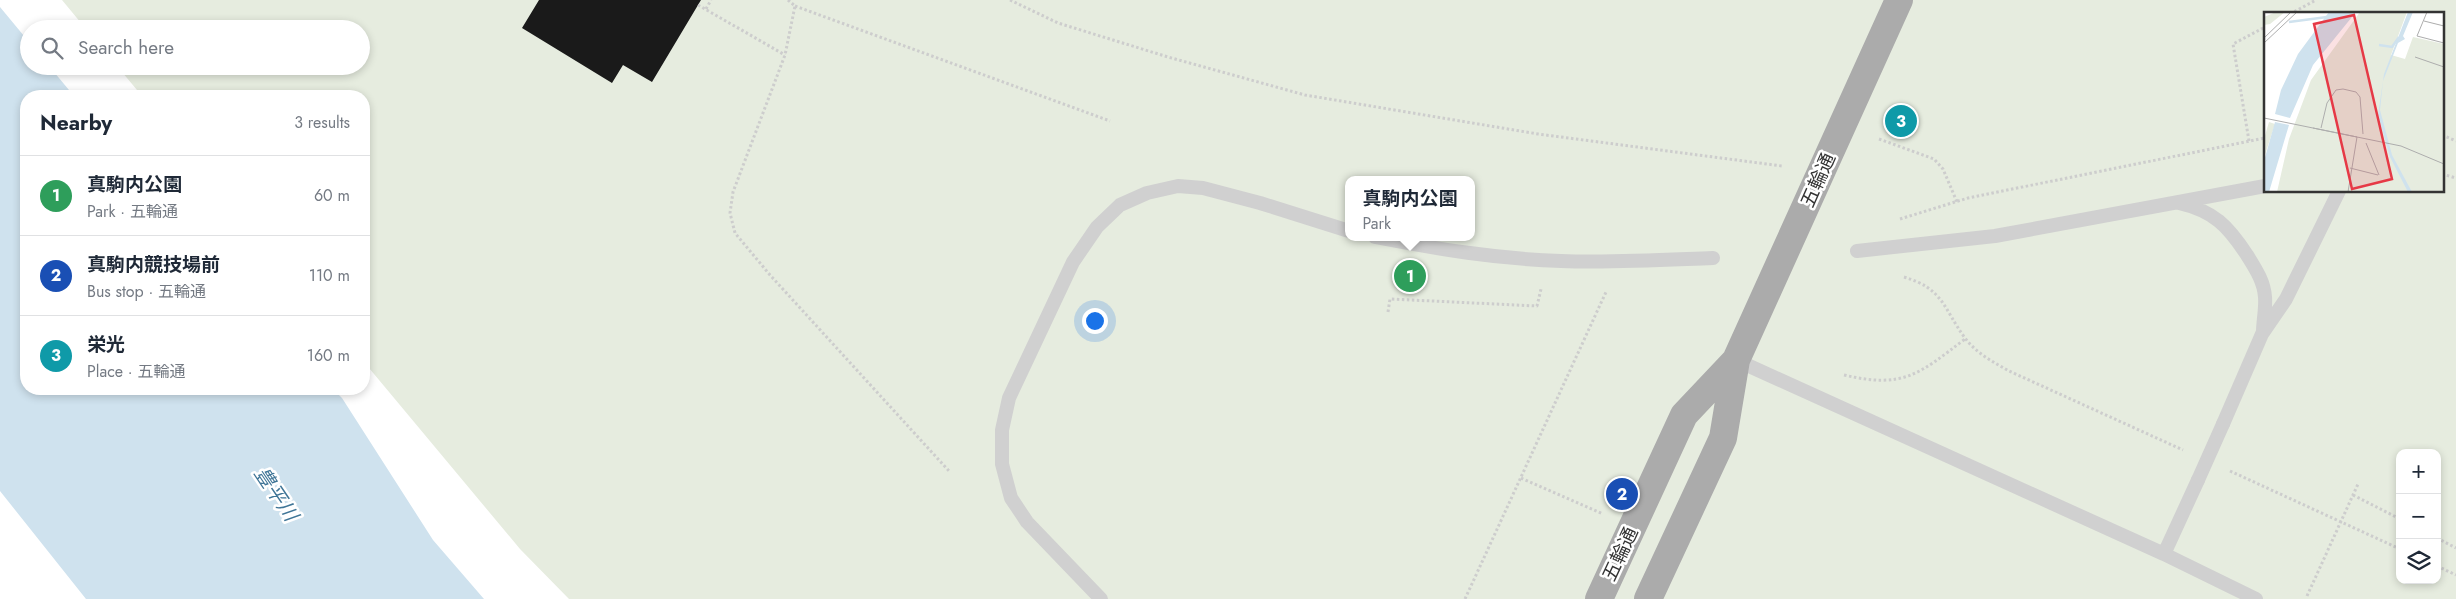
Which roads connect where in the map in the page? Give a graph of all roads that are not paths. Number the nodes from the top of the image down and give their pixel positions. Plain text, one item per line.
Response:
1 (1899, 0) edge
2 (2264, 186) edge
3 (2339, 192) edge
4 (2173, 201) junction
5 (1345, 230) edge
6 (1401, 241) edge
7 (1857, 250) dead end
8 (1713, 258) dead end
9 (2262, 334) junction
10 (1736, 360) junction
11 (2164, 554) junction
12 (1102, 599) edge
13 (1599, 599) edge
14 (1648, 599) edge
15 (2256, 599) edge

1 - 10 main road, 五輪通
2 - 4 lane
3 - 9 lane
4 - 7 lane
4 - 9 lane
5 - 12 lane
6 - 8 lane
9 - 11 lane, bridge
10 - 11 lane
10 - 13 main road, 五輪通
10 - 14 main road, 五輪通
11 - 15 lane

